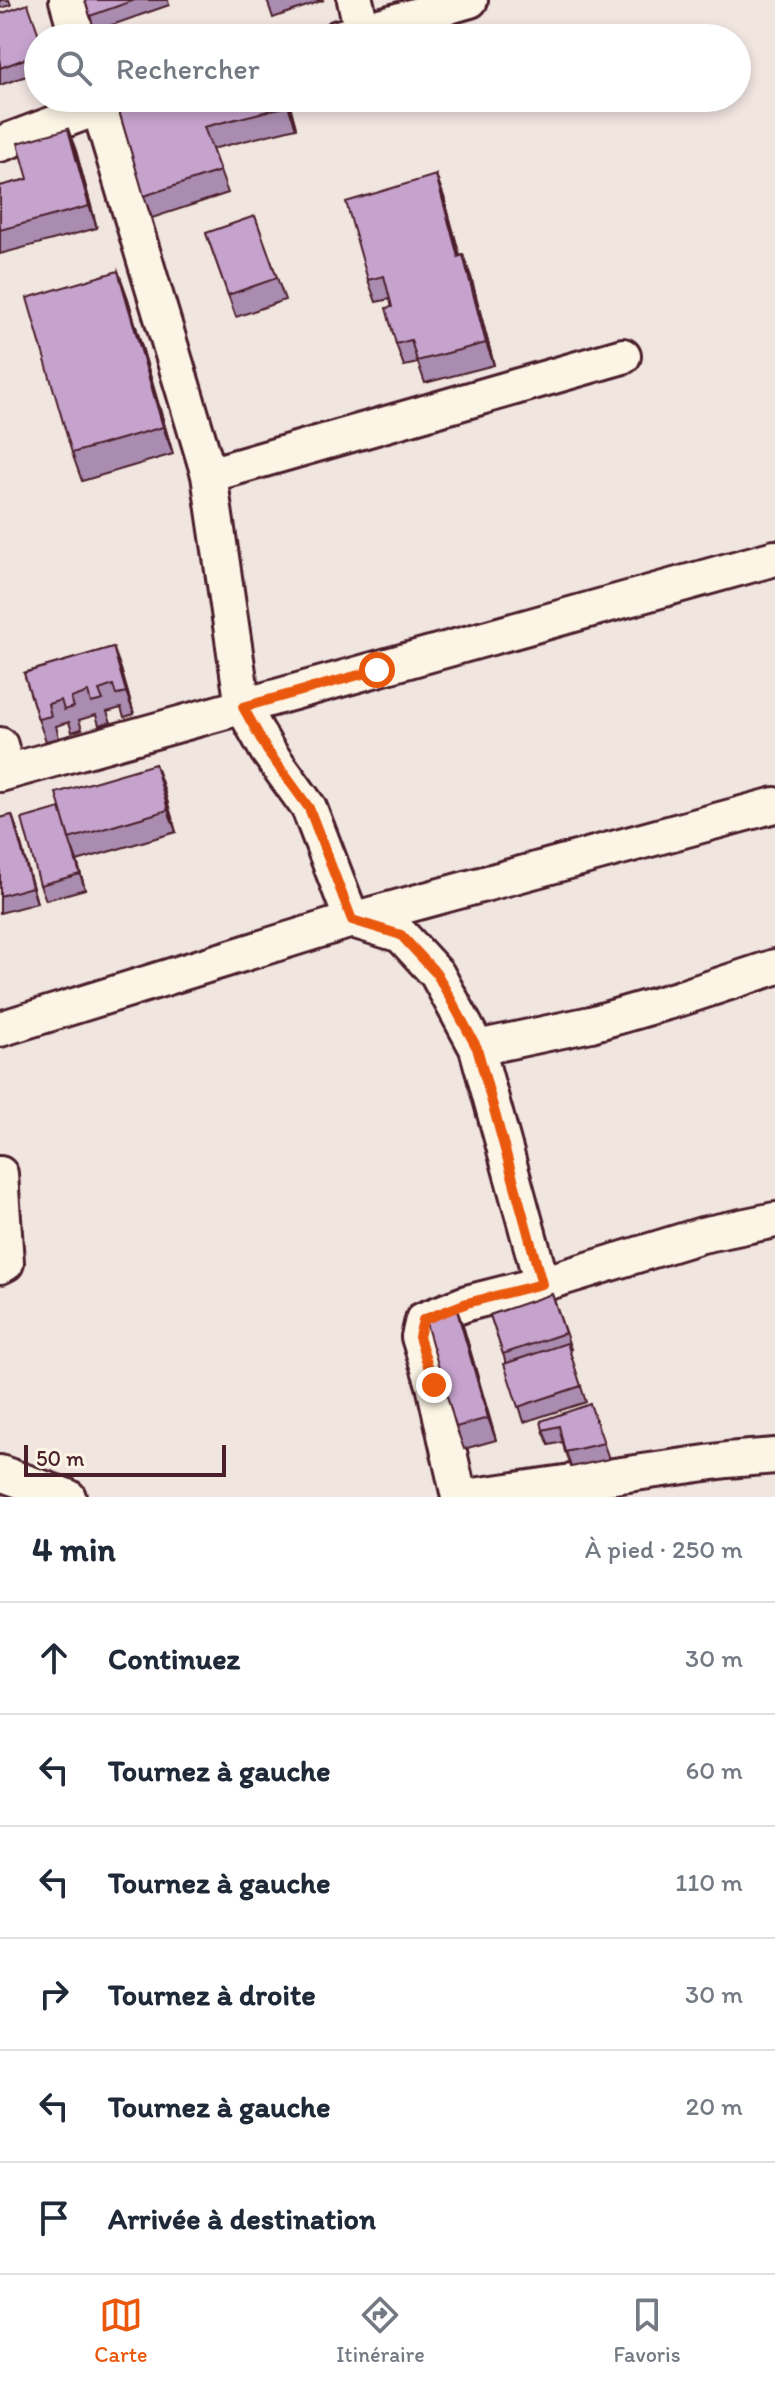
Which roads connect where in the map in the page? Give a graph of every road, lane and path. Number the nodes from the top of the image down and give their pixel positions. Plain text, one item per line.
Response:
1 (67, 0) edge
2 (470, 0) edge
3 (351, 23) edge
4 (74, 24) edge
5 (81, 112) edge
6 (112, 112) edge
7 (0, 144) edge
8 (623, 356) dead end
9 (209, 475) junction
10 (775, 558) edge
11 (243, 707) junction
12 (2, 764) edge
13 (775, 805) edge
14 (352, 920) junction
15 (775, 967) edge
16 (0, 1029) edge
17 (477, 1048) junction
18 (0, 1174) edge
19 (775, 1220) edge
20 (0, 1266) edge
21 (542, 1284) junction
22 (775, 1456) edge
23 (0, 1473) edge
24 (68, 1497) edge
25 (459, 1497) edge
26 (466, 1497) edge

1 - 4 street
2 - 3 street
5 - 7 street
6 - 9 street
8 - 9 street
9 - 11 street
10 - 11 street
11 - 12 street
11 - 14 street
13 - 14 street
14 - 16 street
14 - 17 street
15 - 17 street
17 - 21 street
18 - 20 street
19 - 21 street
21 - 25 street
22 - 26 street
23 - 24 street

